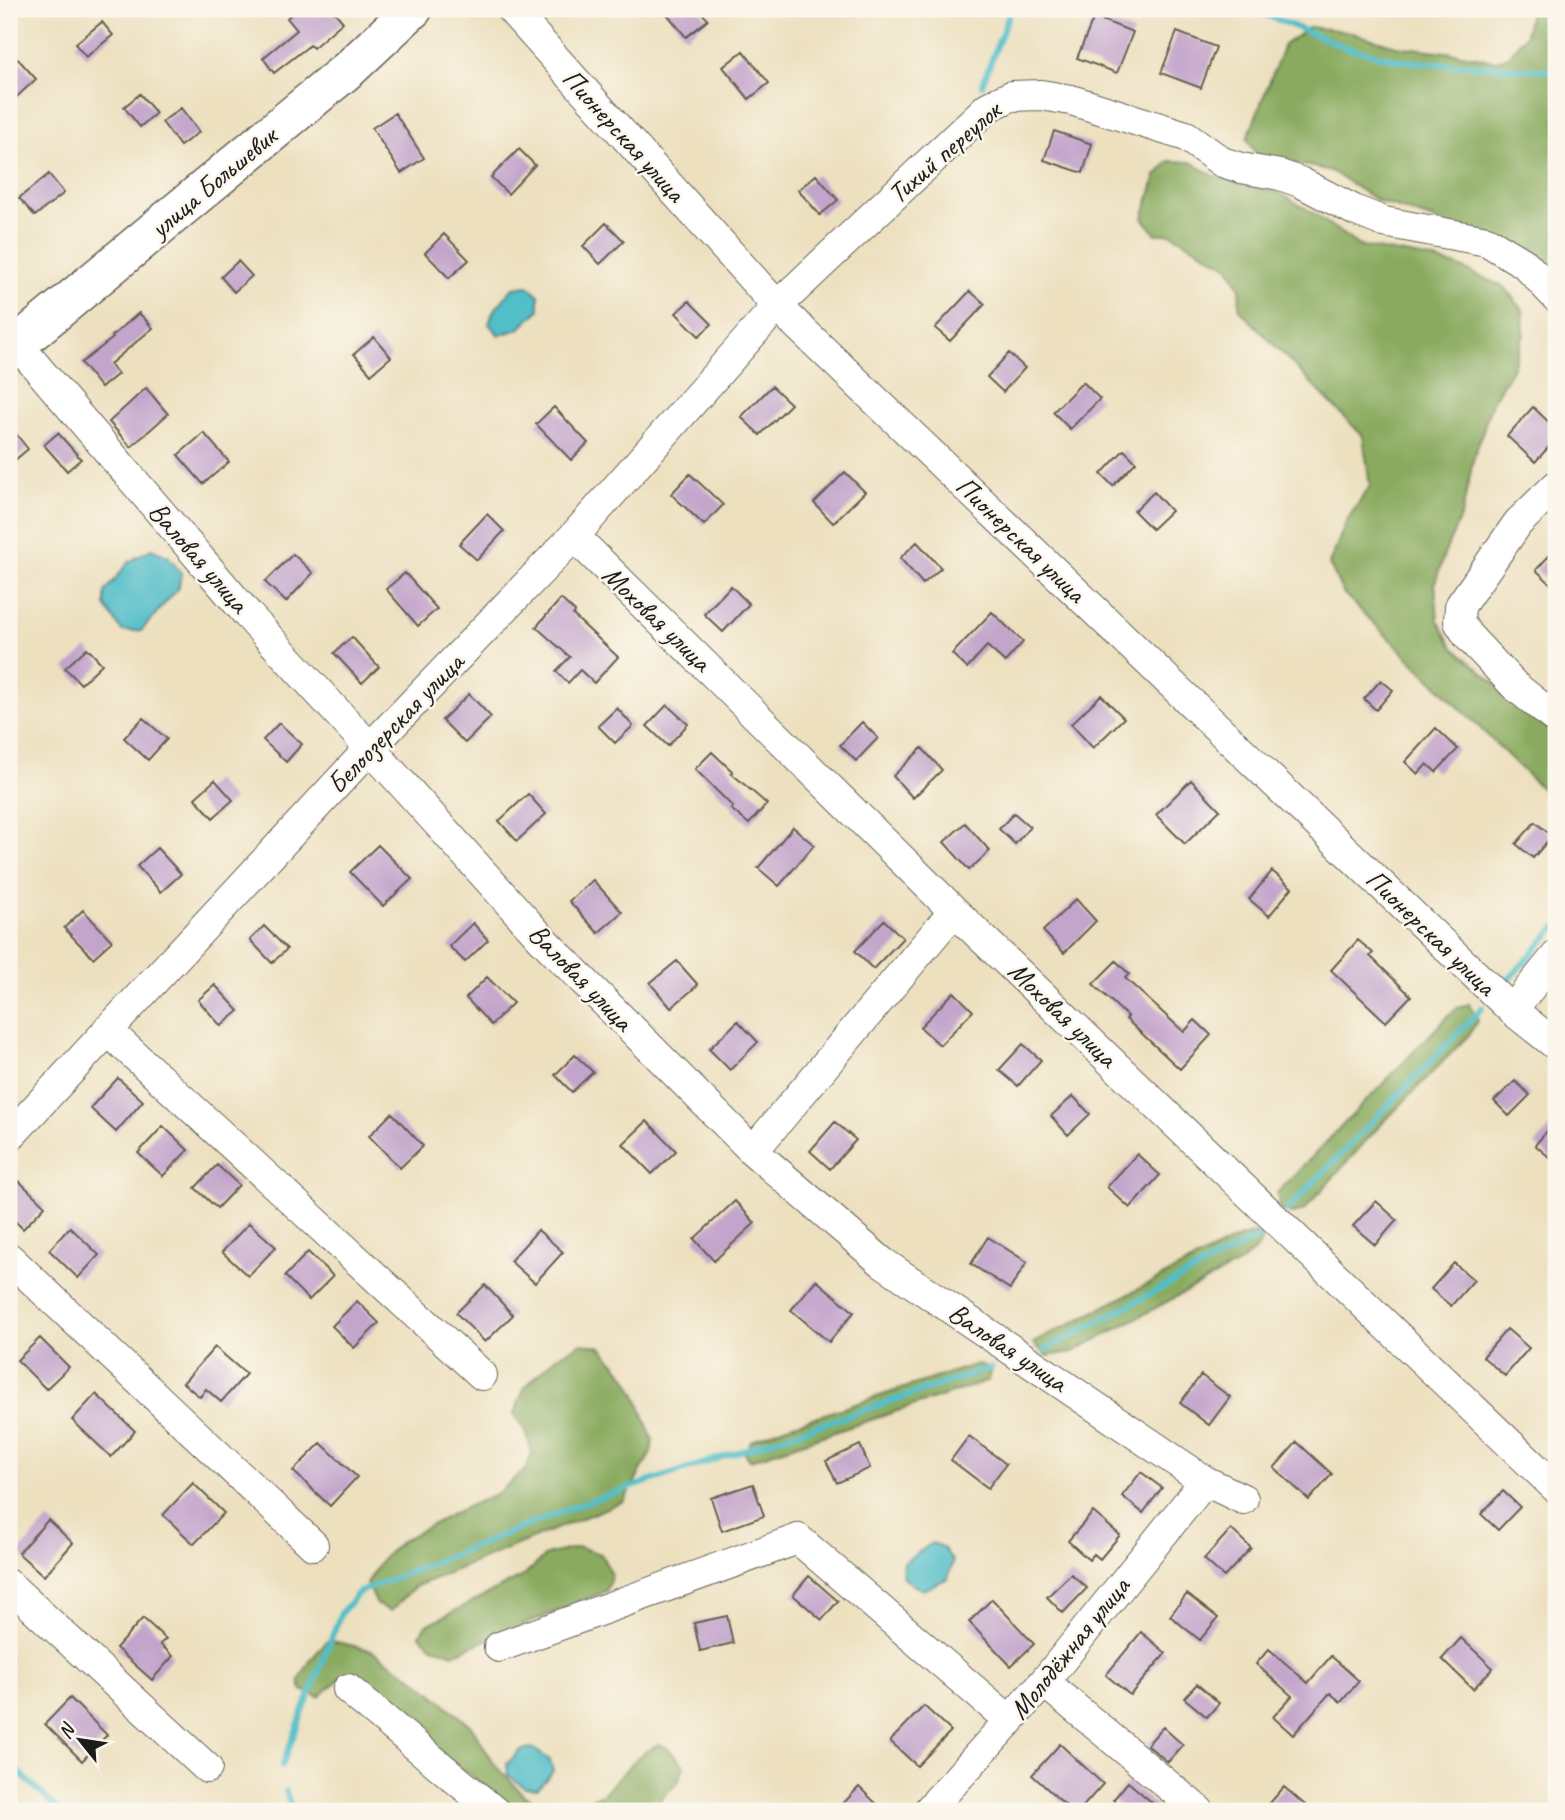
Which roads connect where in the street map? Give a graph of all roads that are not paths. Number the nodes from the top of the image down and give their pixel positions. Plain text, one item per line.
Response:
1 (413, 9) edge
2 (511, 9) edge
3 (1556, 297) edge
4 (777, 306) junction
5 (13, 348) edge
6 (1556, 486) edge
7 (574, 536) junction
8 (1556, 719) edge
9 (370, 747) junction
10 (954, 911) junction
11 (1556, 956) edge
12 (1513, 1010) junction
13 (107, 1030) junction
14 (1556, 1045) edge
15 (9, 1137) edge
16 (753, 1151) junction
17 (9, 1258) edge
18 (482, 1375) dead end
19 (1205, 1481) junction
20 (1556, 1488) edge
21 (1243, 1499) dead end
22 (313, 1545) dead end
23 (9, 1585) edge
24 (499, 1647) dead end
25 (1044, 1682) junction
26 (348, 1689) dead end
27 (1010, 1721) junction
28 (207, 1768) dead end
29 (494, 1811) edge
30 (928, 1811) edge
31 (1199, 1811) edge

1 - 5 main road, улица Большевик
2 - 4 street, Пионерская улица
3 - 4 street, Тихий переулок
4 - 7 street, Белоозерская улица
4 - 12 street, Пионерская улица
5 - 9 street, Валовая улица
6 - 8 street
7 - 9 street, Белоозерская улица
7 - 10 street, Моховая улица
9 - 13 street, Белоозерская улица
9 - 16 street, Валовая улица
10 - 16 street
10 - 20 street, Моховая улица
11 - 12 street
12 - 14 street, Пионерская улица
13 - 15 street, Белоозерская улица
13 - 18 street
16 - 19 street, Валовая улица
17 - 22 street
19 - 21 street, Валовая улица
19 - 25 street, Молодёжная улица
23 - 28 street
24 - 27 street
25 - 27 street, Молодёжная улица
25 - 31 street
26 - 29 street
27 - 30 street, Молодёжная улица

